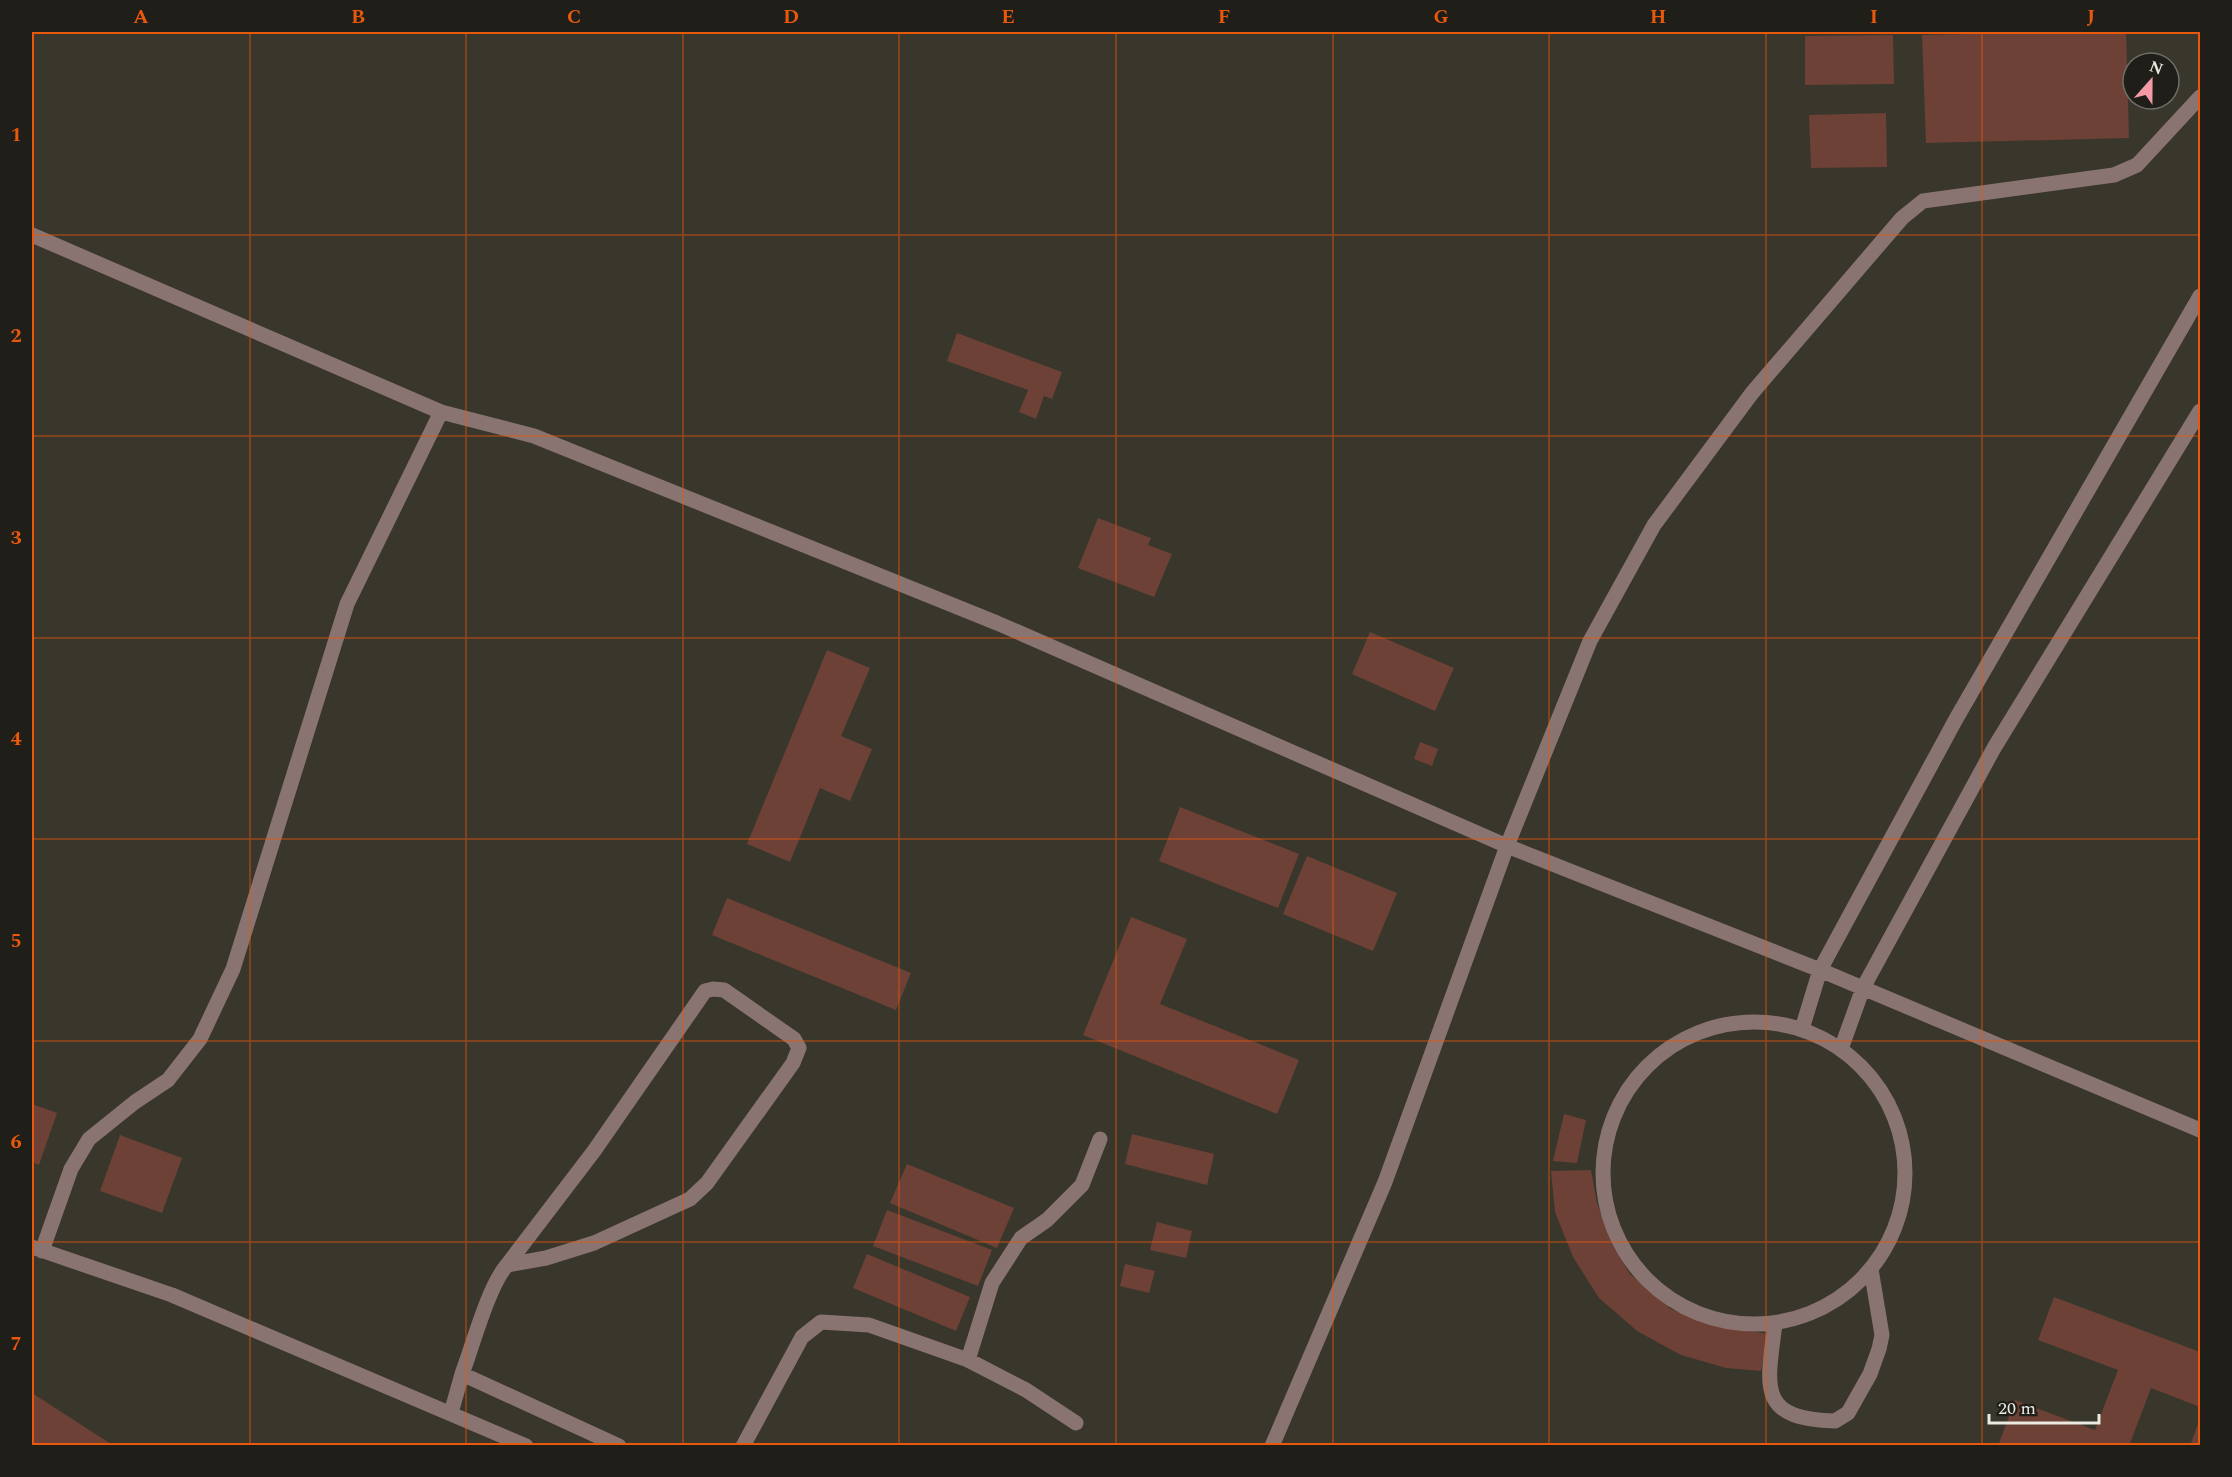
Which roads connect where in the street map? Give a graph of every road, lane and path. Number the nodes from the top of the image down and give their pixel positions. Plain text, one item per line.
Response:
1 (2200, 97) edge
2 (32, 235) edge
3 (2200, 296) edge
4 (2200, 411) edge
5 (441, 412) junction
6 (1507, 846) junction
7 (1820, 970) junction
8 (1863, 988) junction
9 (1802, 1029) junction
10 (1841, 1049) junction
11 (2200, 1130) edge
12 (1100, 1138) dead end
13 (37, 1249) edge
14 (507, 1265) junction
15 (1871, 1269) junction
16 (1774, 1324) junction
17 (968, 1360) junction
18 (462, 1374) junction
19 (451, 1413) junction
20 (1076, 1424) dead end
21 (526, 1446) edge
22 (619, 1446) edge
23 (743, 1446) edge
24 (1272, 1446) edge

1 - 6 street
2 - 5 street
3 - 7 street
4 - 8 street
5 - 6 street
5 - 13 street
6 - 7 street
6 - 24 street
7 - 8 street
7 - 9 street
8 - 10 street
8 - 11 street
9 - 10 street
9 - 16 street
10 - 15 street
12 - 17 street
13 - 19 street
14 - 14 street
14 - 18 street
15 - 16 street
15 - 16 street
17 - 20 street
17 - 23 street
18 - 19 street
18 - 22 street
19 - 21 street

